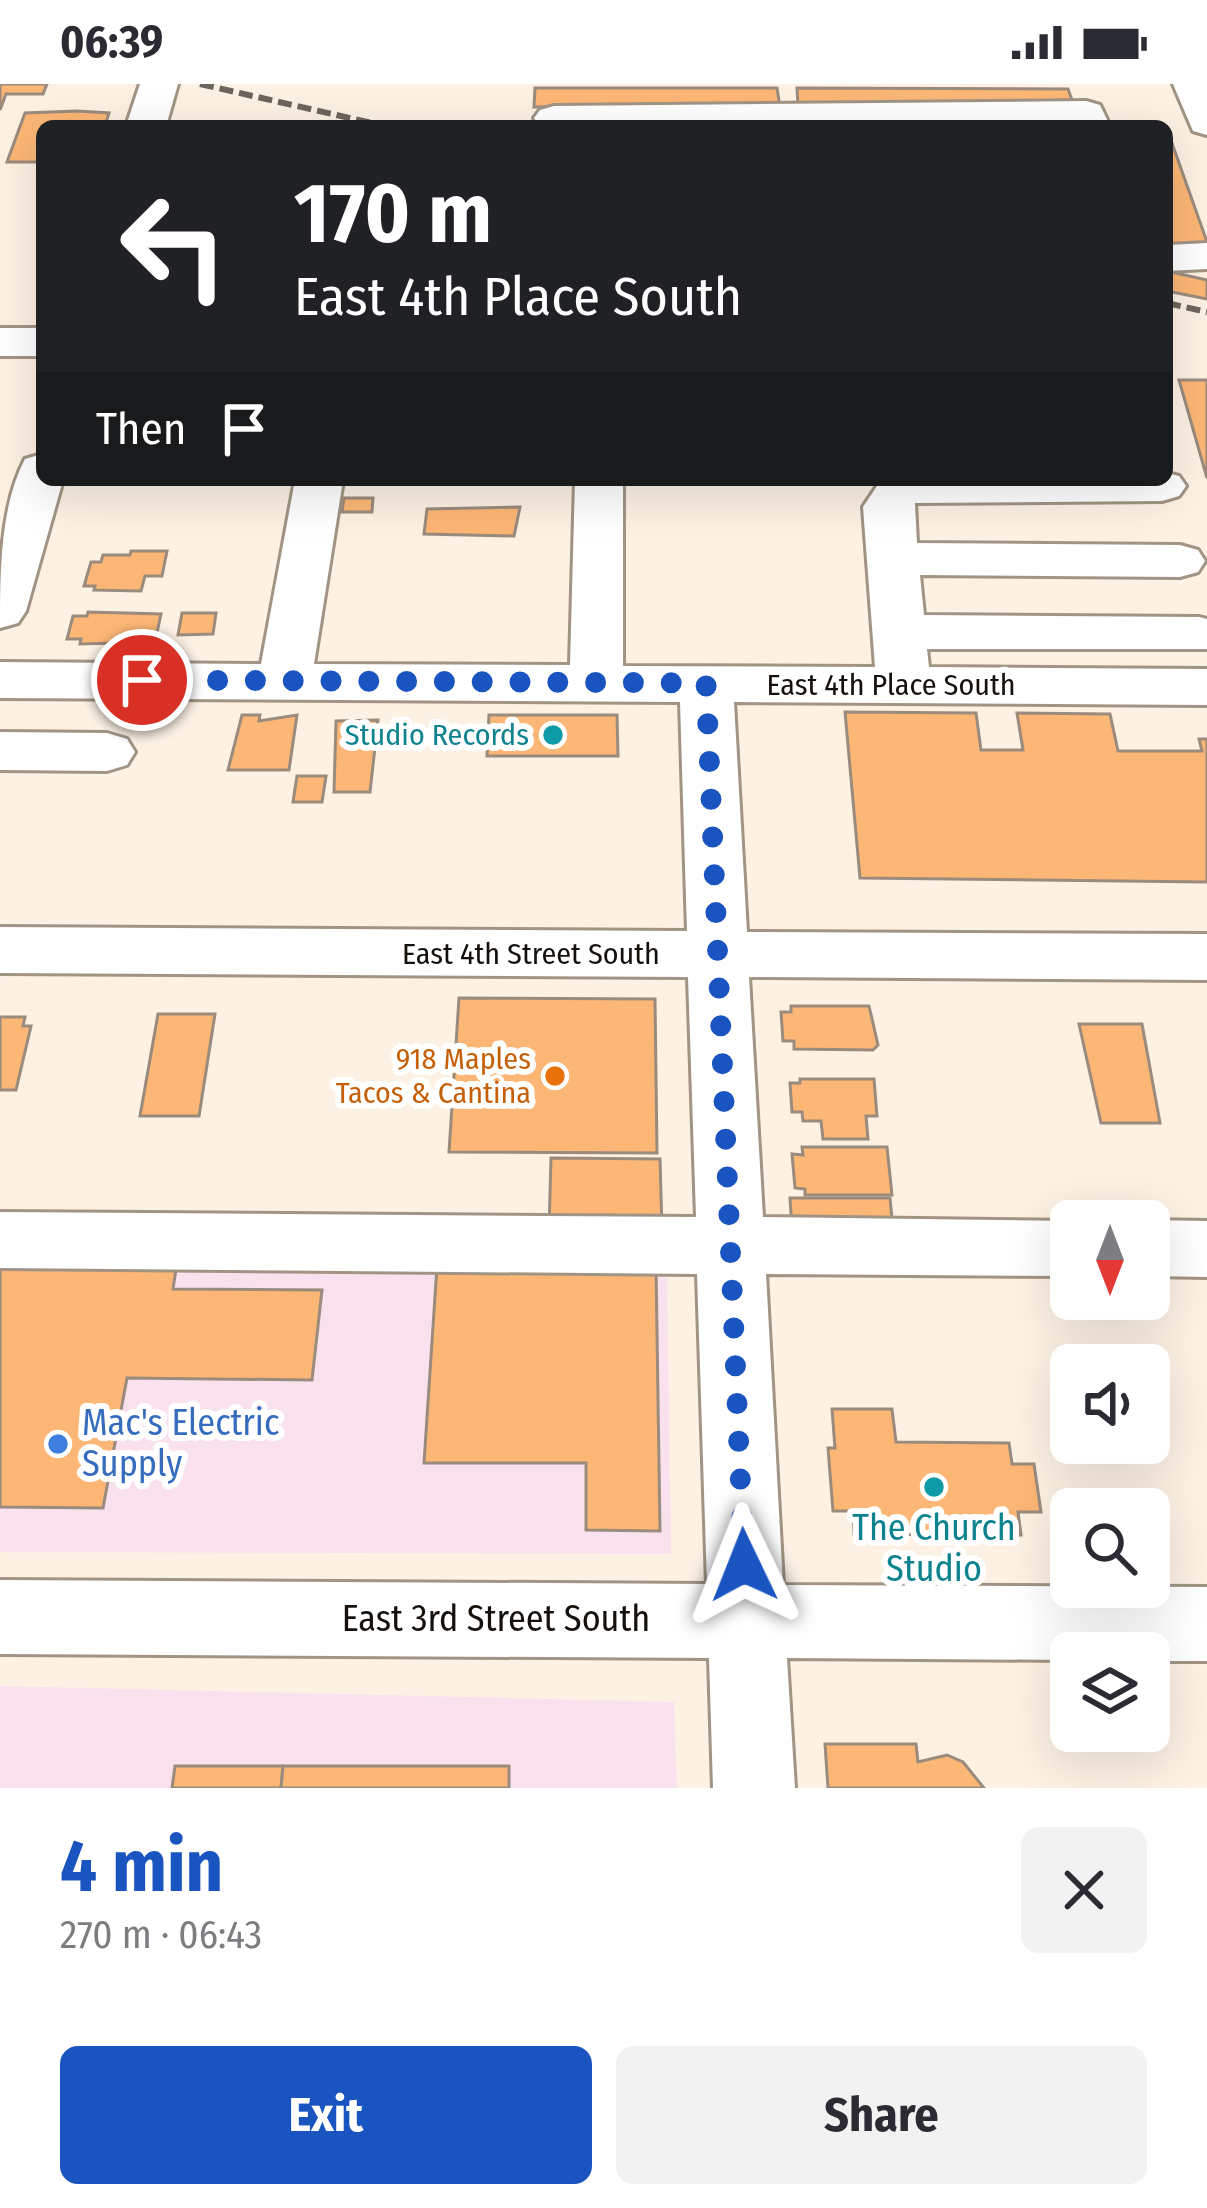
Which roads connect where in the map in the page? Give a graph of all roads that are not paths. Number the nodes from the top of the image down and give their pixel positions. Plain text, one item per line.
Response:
1 (1192, 84) edge
2 (153, 85) edge
3 (147, 120) edge
4 (562, 120) edge
5 (1088, 120) edge
6 (1207, 123) edge
7 (1207, 256) edge
8 (1173, 258) edge
9 (0, 342) edge
10 (36, 342) edge
11 (37, 486) edge
12 (318, 486) edge
13 (598, 486) edge
14 (1014, 486) edge
15 (1162, 486) edge
16 (893, 559) junction
17 (1180, 561) junction
18 (0, 611) edge
19 (900, 632) junction
20 (1203, 646) edge
21 (0, 680) edge
22 (285, 681) junction
23 (596, 683) junction
24 (706, 683) junction
25 (903, 685) junction
26 (1207, 687) edge
27 (0, 751) edge
28 (107, 752) dead end
29 (0, 950) edge
30 (717, 955) junction
31 (1207, 957) edge
32 (0, 1240) edge
33 (730, 1245) junction
34 (1050, 1248) edge
35 (1170, 1248) edge
36 (1207, 1249) edge
37 (0, 1617) edge
38 (746, 1620) junction
39 (1207, 1624) edge
40 (754, 1788) edge

1 - 6 street
2 - 3 street
4 - 5 street
7 - 8 street
9 - 10 street
11 - 18 street
12 - 22 street
13 - 23 street
14 - 16 street
15 - 17 street
16 - 17 street
16 - 19 street
17 - 20 street
19 - 20 street
19 - 25 street
21 - 22 street, East 4th Place South
22 - 23 street, East 4th Place South
23 - 24 street, East 4th Place South
24 - 25 street, East 4th Place South
24 - 30 street
25 - 26 street, East 4th Place South
27 - 28 street
29 - 30 street, East 4th Street South
30 - 31 street, East 4th Street South
30 - 33 street
32 - 33 street
33 - 34 street
33 - 38 street
35 - 36 street
37 - 38 street, East 3rd Street South
38 - 39 street, East 3rd Street South
38 - 40 street

